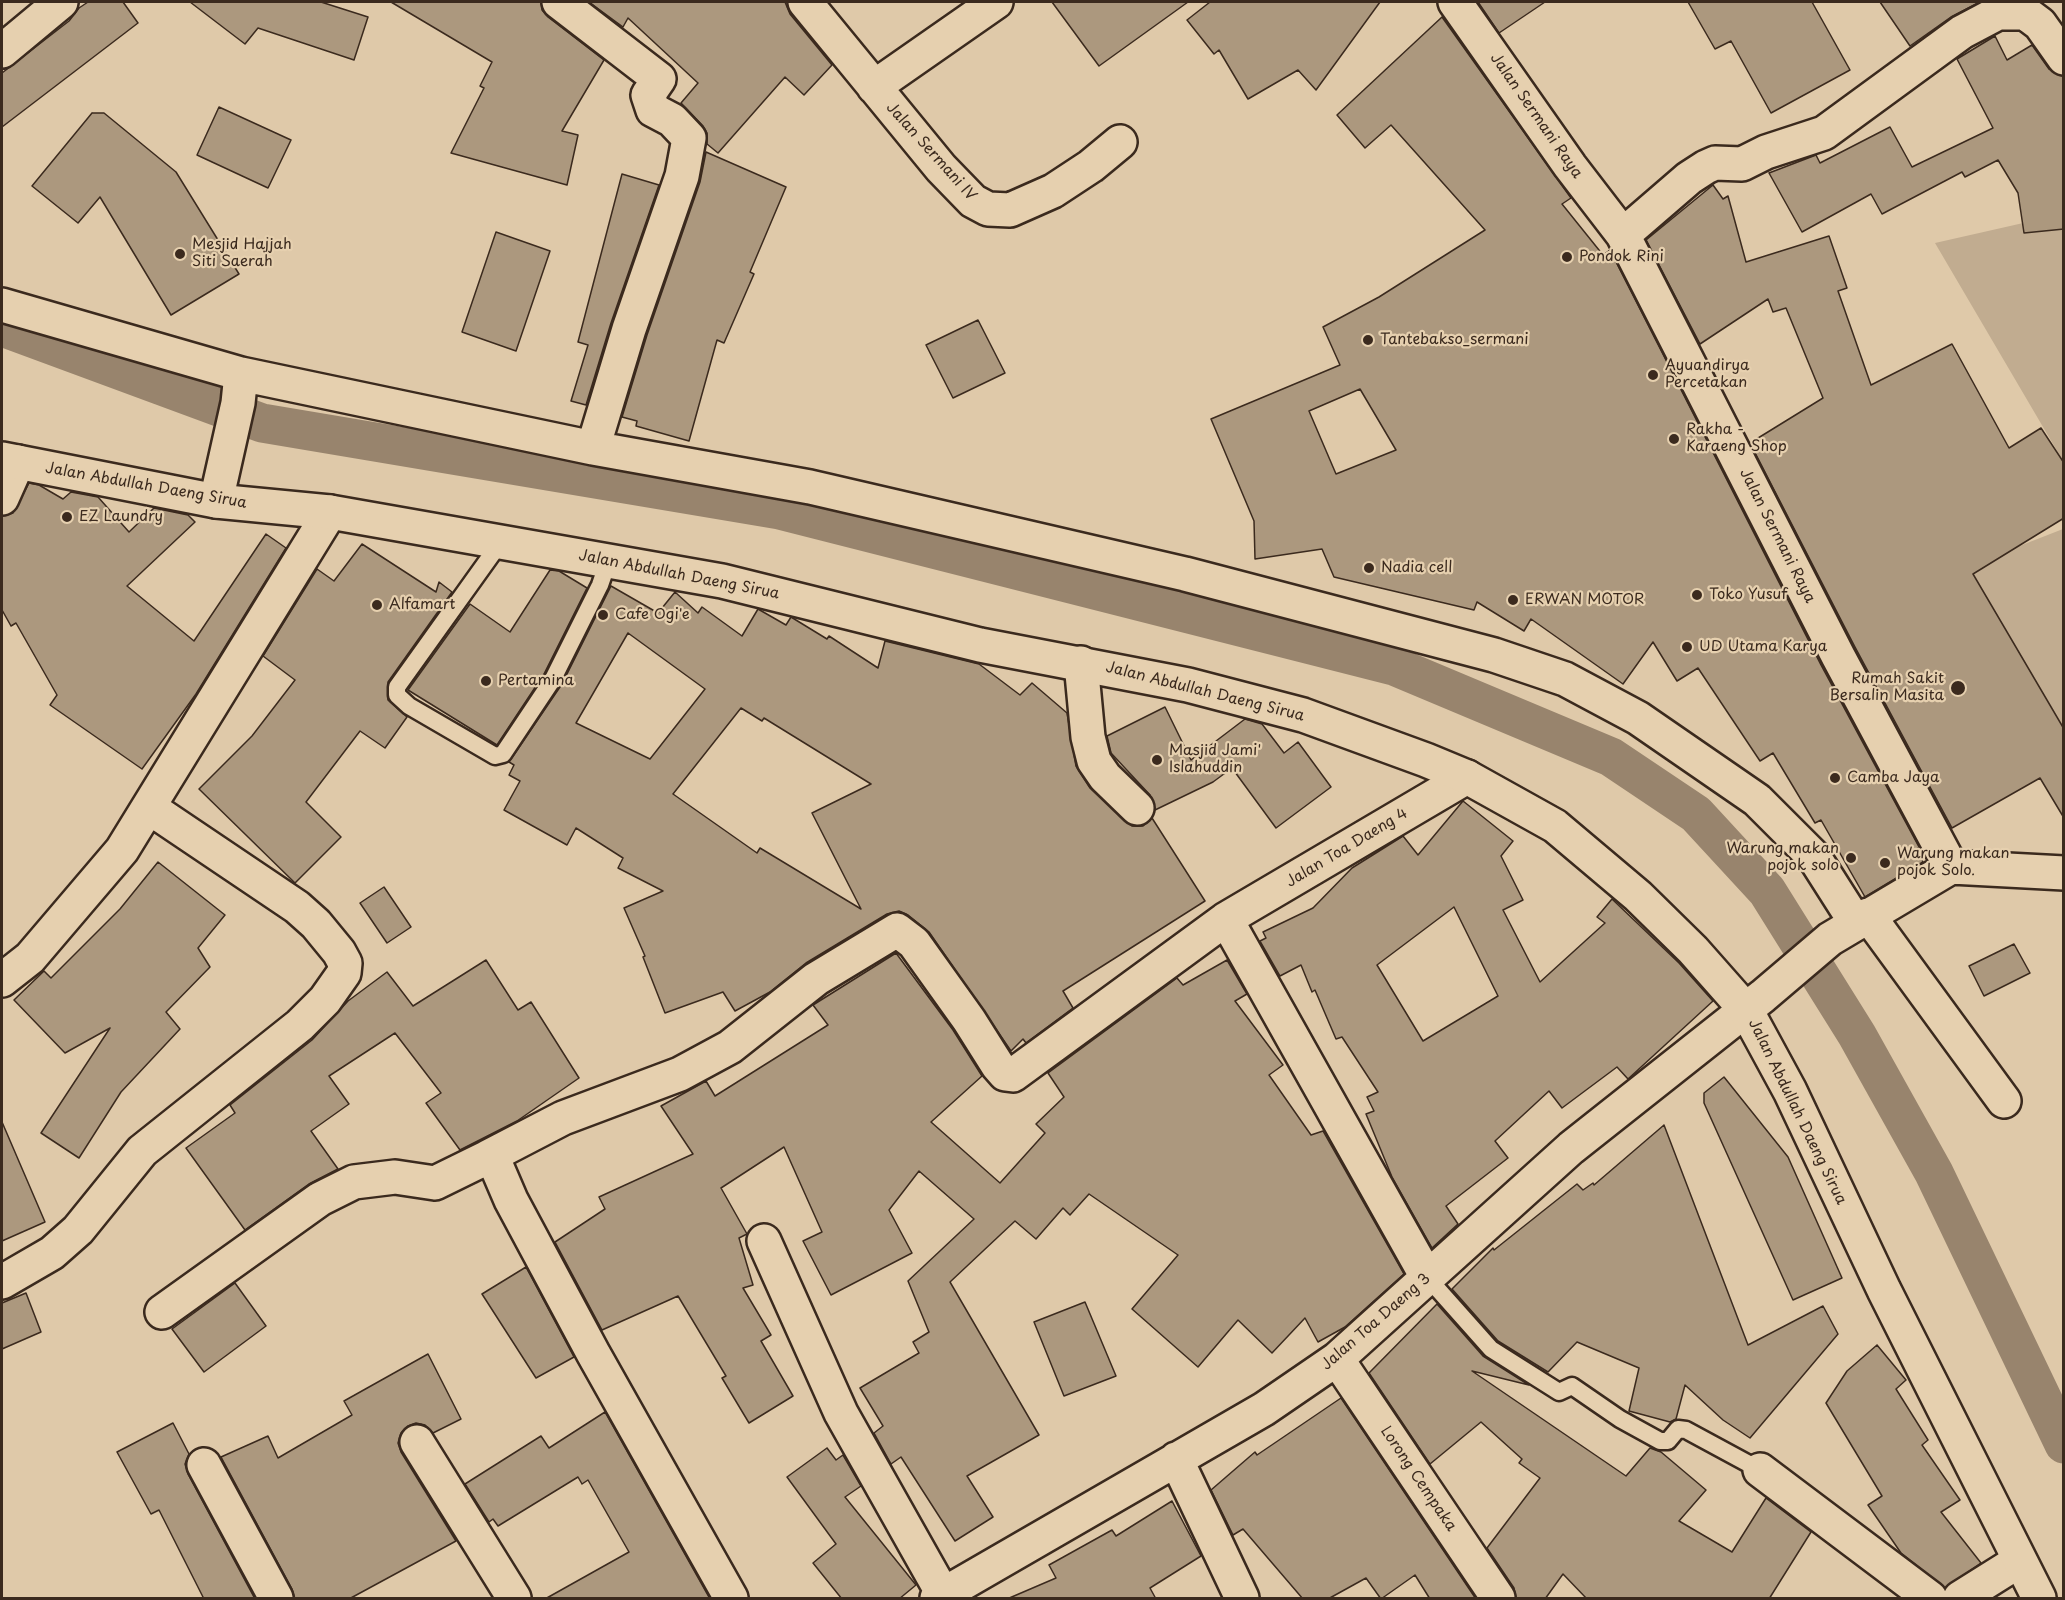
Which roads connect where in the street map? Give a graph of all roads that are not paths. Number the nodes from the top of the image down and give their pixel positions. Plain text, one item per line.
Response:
1 (61, 2) edge
2 (559, 2) edge
3 (805, 2) edge
4 (996, 2) edge
5 (1455, 2) edge
6 (2, 51) edge
7 (2064, 58) edge
8 (874, 87) junction
9 (1120, 142) dead end
10 (1623, 235) junction
11 (2, 305) edge
12 (239, 388) junction
13 (593, 447) junction
14 (10, 461) edge
15 (219, 488) junction
16 (2, 498) edge
17 (330, 512) junction
18 (500, 543) junction
19 (608, 562) junction
20 (1081, 663) junction
21 (1467, 777) junction
22 (150, 808) junction
23 (1137, 808) dead end
24 (1951, 867) junction
25 (2064, 873) edge
26 (1226, 919) junction
27 (1852, 926) junction
28 (2, 980) edge
29 (1754, 1003) junction
30 (2004, 1101) dead end
31 (488, 1157) junction
32 (764, 1241) dead end
33 (1427, 1277) junction
34 (2, 1282) edge
35 (162, 1312) dead end
36 (1337, 1359) junction
37 (417, 1442) dead end
38 (1176, 1459) junction
39 (204, 1465) dead end
40 (1760, 1470) joint
41 (2019, 1561) junction
42 (940, 1596) edge
43 (276, 1599) edge
44 (514, 1599) edge
45 (731, 1599) edge
46 (1242, 1599) edge
47 (1498, 1599) edge
48 (1930, 1599) edge
49 (1960, 1599) edge
50 (2039, 1599) edge

1 - 6 street
2 - 13 street
3 - 8 street, Jalan Sermani IV
4 - 8 street
5 - 10 street, Jalan Sermani Raya
7 - 10 street
8 - 9 street, Jalan Sermani IV
10 - 24 street, Jalan Sermani Raya
11 - 12 street
12 - 13 street
12 - 15 street
13 - 27 street
14 - 15 street, Jalan Abdullah Daeng Sirua
14 - 16 street
15 - 17 street, Jalan Abdullah Daeng Sirua
17 - 18 street, Jalan Abdullah Daeng Sirua
17 - 22 street
18 - 19 street, Jalan Abdullah Daeng Sirua
18 - 19 lane
19 - 20 street, Jalan Abdullah Daeng Sirua
20 - 21 street, Jalan Abdullah Daeng Sirua
20 - 23 street
21 - 26 street, Jalan Toa Daeng 4
21 - 29 street, Jalan Abdullah Daeng Sirua
22 - 28 street
22 - 34 street
24 - 25 street
24 - 27 street, Jalan Toa Daeng 3
26 - 31 street, Jalan Toa Daeng 4
26 - 33 street
27 - 29 street, Jalan Toa Daeng 3
27 - 30 street
29 - 33 street, Jalan Toa Daeng 3
29 - 41 street, Jalan Abdullah Daeng Sirua
31 - 35 street
31 - 45 street
32 - 42 street
33 - 36 street, Jalan Toa Daeng 3
33 - 40 lane
36 - 38 street, Jalan Toa Daeng 3
36 - 47 street, Lorong Cempaka
37 - 44 street
38 - 42 street, Jalan Toa Daeng 3
38 - 46 street
39 - 43 street
40 - 48 street
41 - 49 street
41 - 50 street, Jalan Abdullah Daeng Sirua

